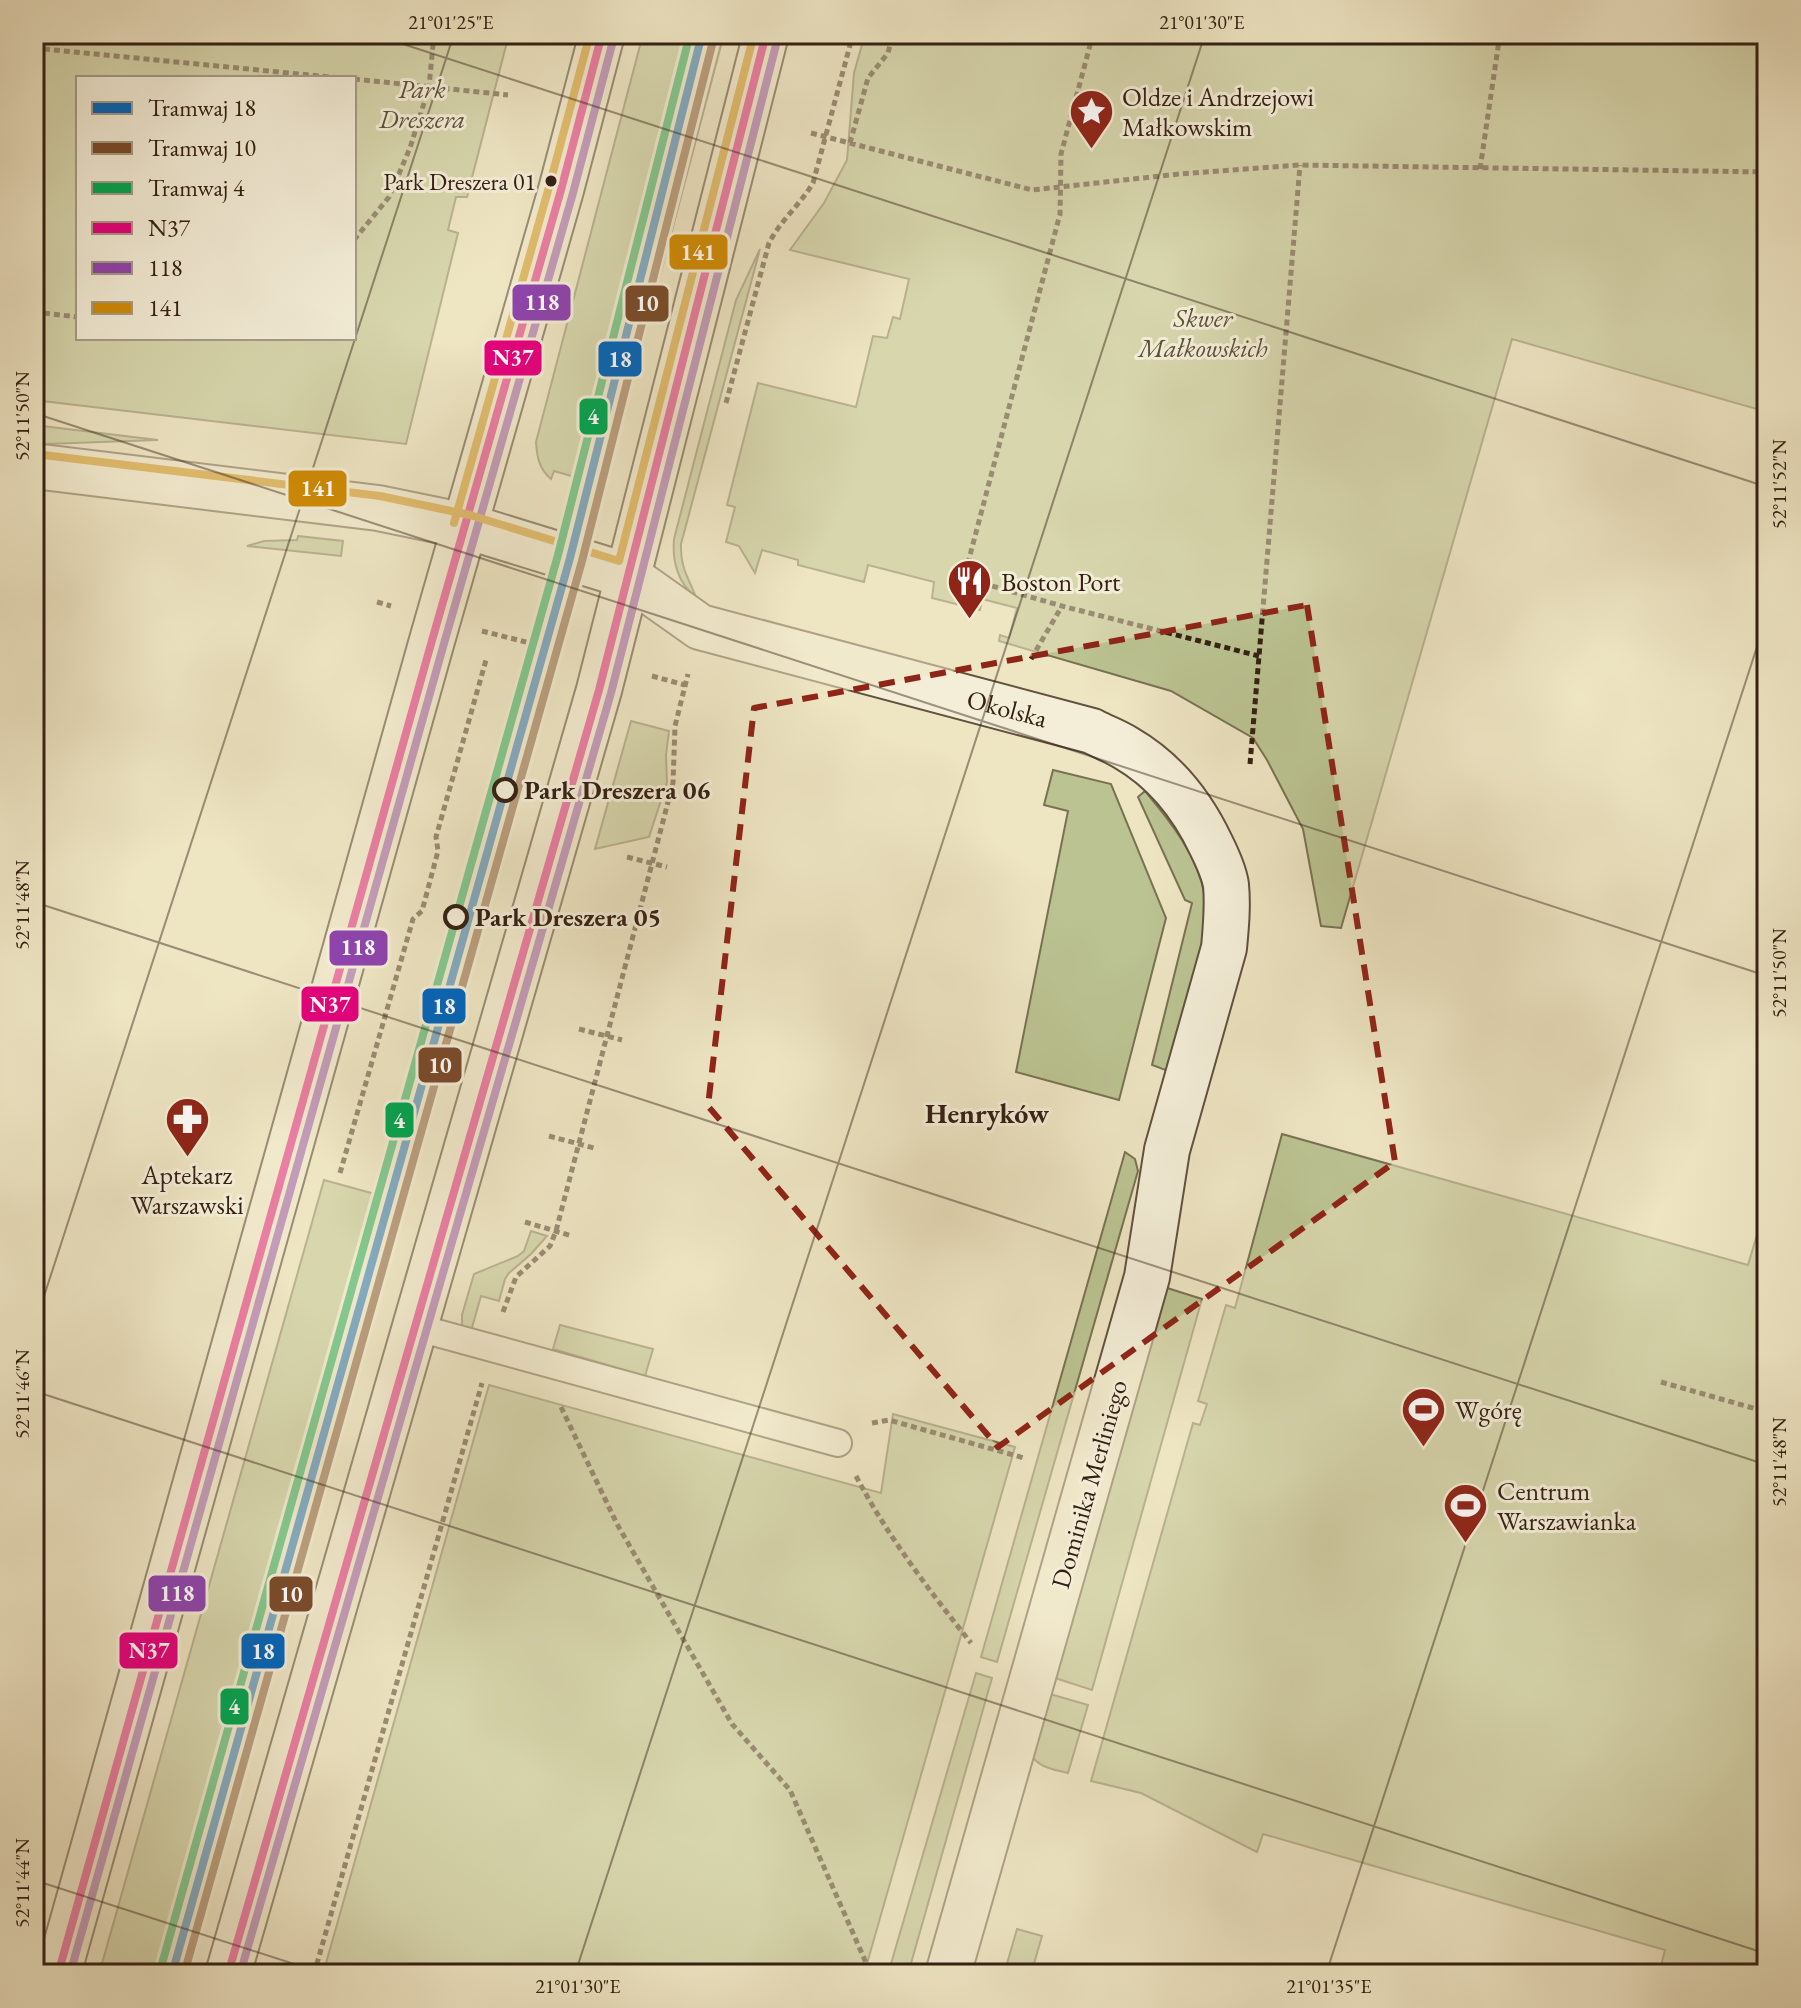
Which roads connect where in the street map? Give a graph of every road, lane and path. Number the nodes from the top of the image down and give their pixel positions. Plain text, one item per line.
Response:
1 (434, 34) edge
2 (602, 34) edge
3 (766, 34) edge
4 (853, 34) edge
5 (893, 34) edge
6 (1093, 34) edge
7 (1500, 34) edge
8 (34, 48) edge
9 (320, 76) edge
10 (356, 79) edge
11 (429, 87) junction
12 (508, 95) dead end
13 (811, 133) dead end
14 (827, 137) junction
15 (850, 143) junction
16 (1300, 165) junction
17 (1480, 169) junction
18 (1767, 172) edge
19 (1061, 188) junction
20 (356, 238) edge
21 (34, 312) edge
22 (76, 317) edge
23 (723, 412) dead end
24 (34, 466) edge
25 (466, 526) junction
26 (628, 576) junction
27 (1062, 606) junction
28 (474, 628) dead end
29 (556, 650) dead end
30 (1259, 656) junction
31 (1031, 659) dead end
32 (486, 660) dead end
33 (690, 663) dead end
34 (641, 673) dead end
35 (685, 685) junction
36 (1250, 764) dead end
37 (627, 857) dead end
38 (652, 863) junction
39 (667, 867) dead end
40 (1213, 990) joint
41 (579, 1029) dead end
42 (607, 1036) junction
43 (622, 1040) dead end
44 (549, 1136) dead end
45 (580, 1143) junction
46 (594, 1148) dead end
47 (340, 1173) dead end
48 (525, 1222) dead end
49 (556, 1231) junction
50 (572, 1236) dead end
51 (415, 1327) junction
52 (492, 1349) junction
53 (548, 1364) junction
54 (1661, 1382) dead end
55 (1767, 1412) edge
56 (838, 1443) junction
57 (1024, 1458) dead end
58 (971, 1643) dead end
59 (58, 1974) edge
60 (228, 1974) edge
61 (314, 1974) edge
62 (871, 1974) edge
63 (948, 1974) edge

1 - 11 path
2 - 25 main road
3 - 26 main road
4 - 14 path
5 - 15 path
6 - 19 path
7 - 17 path
8 - 9 path
10 - 11 path
11 - 12 path
11 - 20 path
13 - 14 path
14 - 15 path
14 - 23 path
15 - 19 path
16 - 17 path
16 - 19 path
16 - 30 path
17 - 18 path
19 - 27 path
21 - 22 path
24 - 25 main road, Okolska
25 - 26 main road, Okolska
25 - 59 main road
26 - 40 main road, Okolska
26 - 51 main road
27 - 30 path
27 - 31 path
28 - 29 path
30 - 36 path
32 - 47 path
33 - 35 path
34 - 35 path
35 - 38 path
37 - 38 path
38 - 39 path
38 - 42 path
40 - 63 main road, Dominika Merliniego
41 - 42 path
42 - 43 path
42 - 45 path
44 - 45 path
45 - 46 path
45 - 49 path
48 - 49 path
49 - 50 path
49 - 52 path
51 - 52 lane
51 - 60 main road
52 - 53 lane
52 - 61 path
53 - 56 lane
53 - 62 path
54 - 55 path
56 - 57 path
56 - 58 path

